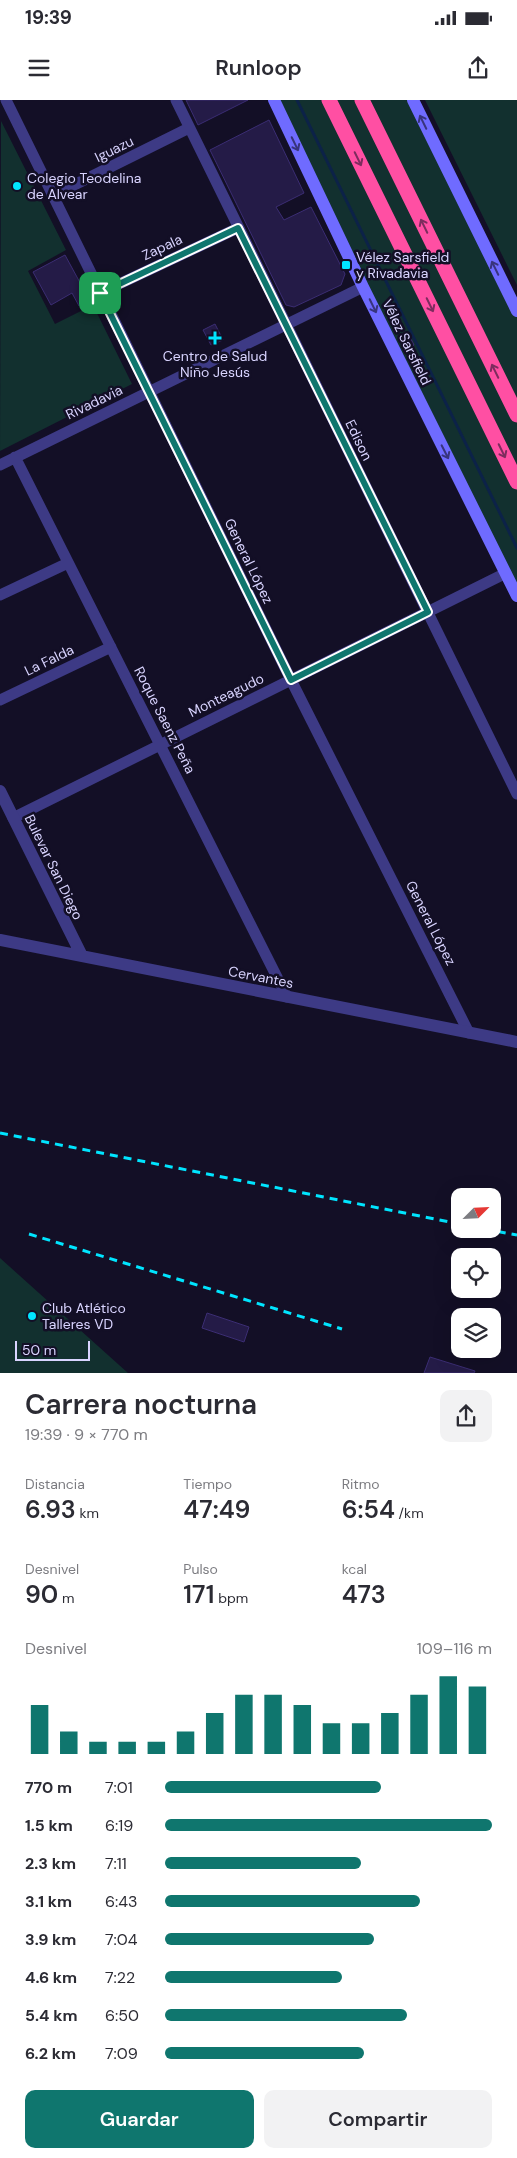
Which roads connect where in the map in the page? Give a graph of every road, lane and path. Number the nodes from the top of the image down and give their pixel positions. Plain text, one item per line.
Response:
1 (176, 100) edge
2 (274, 100) edge
3 (329, 100) edge
4 (362, 100) edge
5 (412, 100) edge
6 (6, 102) edge
7 (189, 128) junction
8 (52, 196) junction
9 (238, 228) junction
10 (363, 287) junction
11 (100, 293) junction
12 (517, 312) edge
13 (286, 325) junction
14 (148, 392) junction
15 (517, 415) edge
16 (15, 457) junction
17 (0, 465) edge
18 (517, 482) edge
19 (68, 562) junction
20 (506, 573) junction
21 (0, 595) edge
22 (517, 596) edge
23 (428, 612) junction
24 (111, 646) junction
25 (291, 680) junction
26 (0, 700) edge
27 (160, 745) junction
28 (0, 791) edge
29 (517, 794) edge
30 (13, 818) junction
31 (0, 940) edge
32 (82, 956) junction
33 (287, 997) junction
34 (469, 1033) junction
35 (517, 1042) edge

1 - 7 street, Edison
2 -> 10 main road, Vélez Sarsfield
3 -> 18 highway
15 -> 4 highway
12 -> 5 main road
6 - 8 street, General López
7 - 8 street, Iguazu
7 - 9 street, Edison
8 - 11 street, General López
9 - 11 street, Zapala
9 - 13 street, Edison
10 - 13 street, Rivadavia
10 -> 20 main road, Vélez Sarsfield
11 - 14 street, General López
13 - 14 street, Rivadavia
13 - 23 street, Edison
14 - 16 street, Rivadavia
14 - 25 street, General López
16 - 17 street, Rivadavia
16 - 19 street, Roque Saenz Peña
19 - 21 street
19 - 24 street, Roque Saenz Peña
20 - 22 main road, Vélez Sarsfield
20 - 23 street, Monteagudo
23 - 25 street, Monteagudo
23 - 29 street, Edison
24 - 26 street, La Falda
24 - 27 street, Roque Saenz Peña
25 - 27 street, Monteagudo
25 - 34 street, General López
27 - 30 street, Monteagudo
27 - 33 street, Roque Saenz Peña
28 - 30 street, Bulevar San Diego
30 - 32 street, Bulevar San Diego
31 - 32 street, Cervantes
32 - 33 street, Cervantes
33 - 34 street, Cervantes
34 - 35 street, Cervantes

